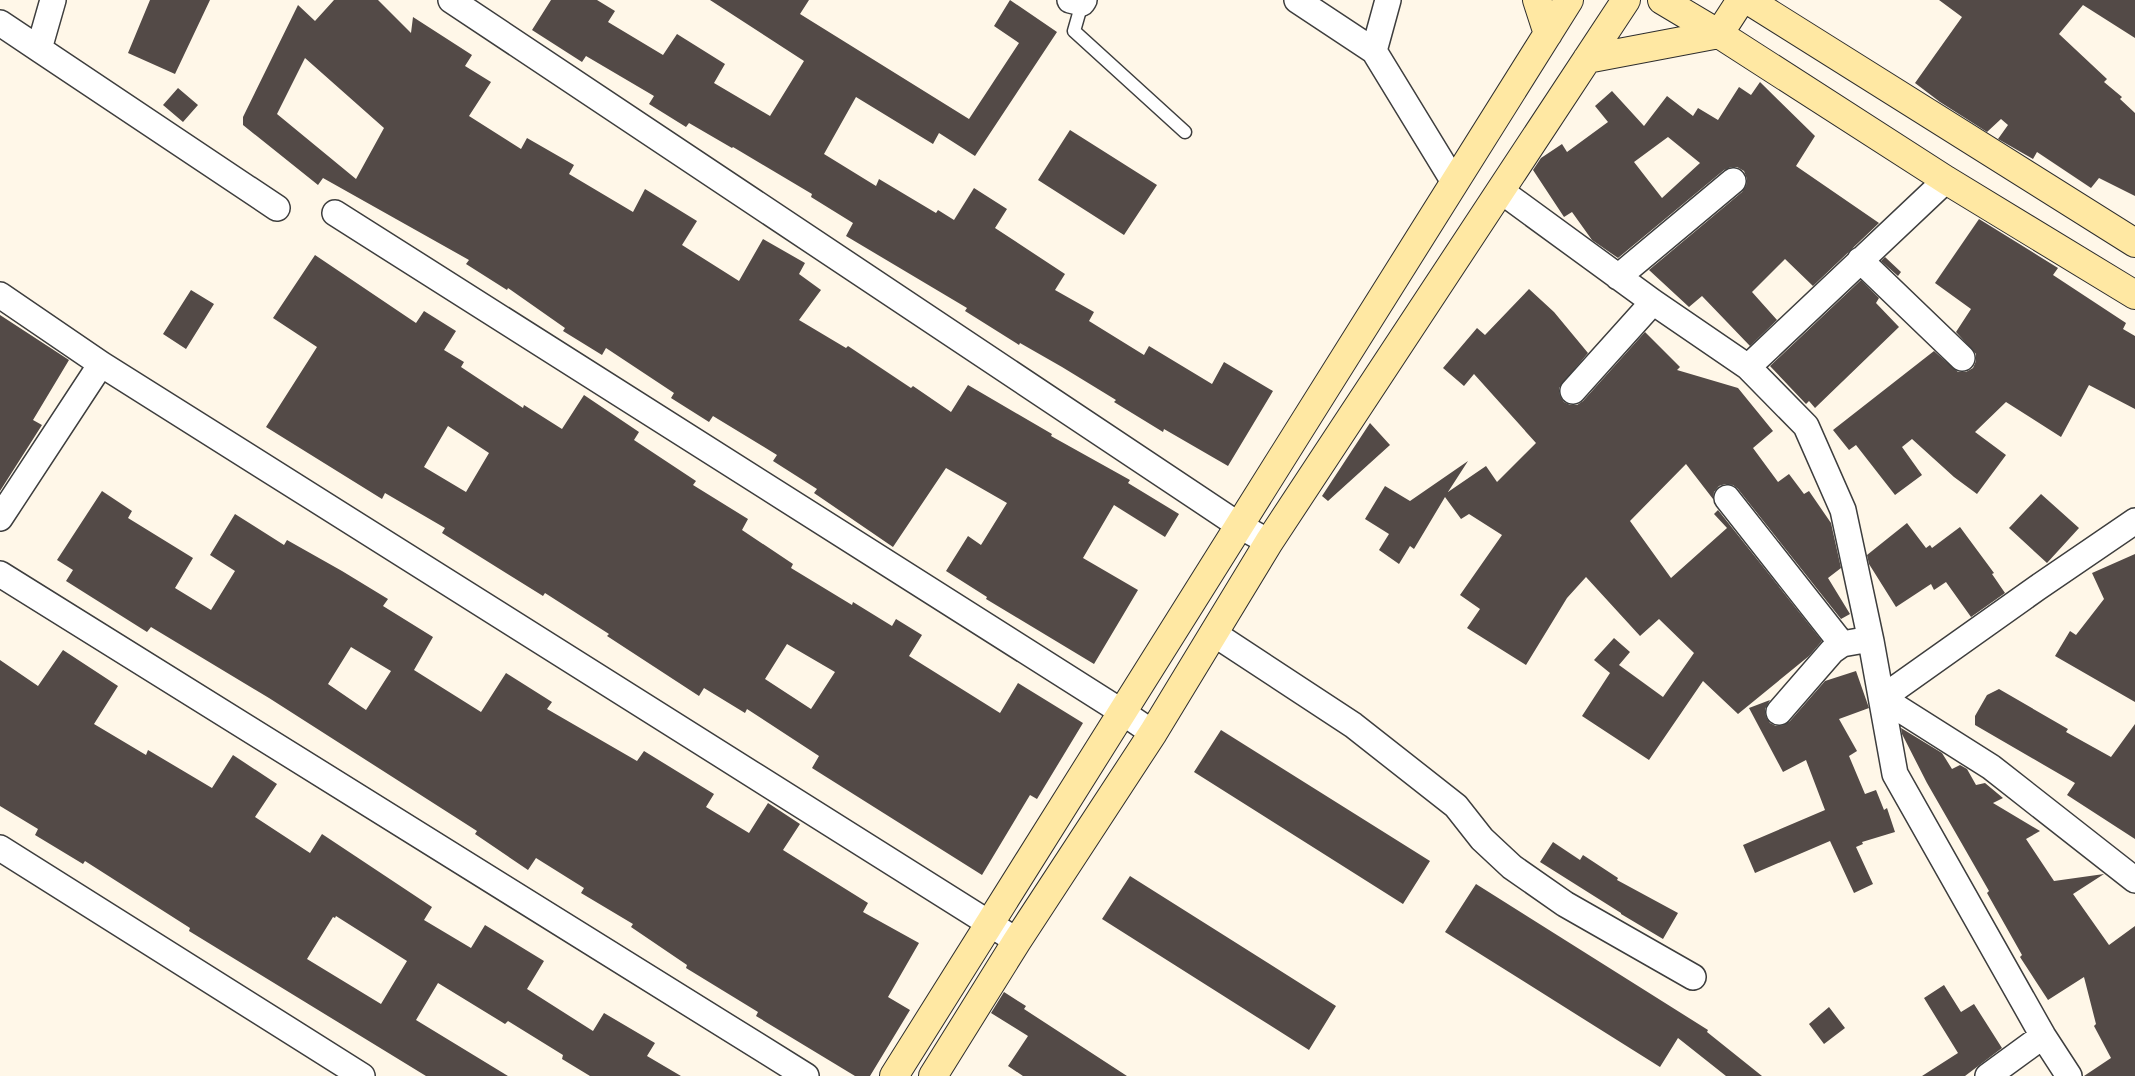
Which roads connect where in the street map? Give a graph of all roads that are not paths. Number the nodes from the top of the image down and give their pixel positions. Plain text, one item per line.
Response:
1 (53, 0) edge
2 (451, 0) edge
3 (1297, 0) edge
4 (1388, 0) edge
5 (1537, 0) edge
6 (1569, 0) edge
7 (1626, 0) edge
8 (1662, 0) edge
9 (1742, 0) edge
10 (1748, 0) edge
11 (1079, 1) edge
12 (0, 23) edge
13 (1548, 34) junction
14 (1719, 34) junction
15 (39, 49) junction
16 (1374, 52) junction
17 (1587, 59) junction
18 (1185, 132) dead end
19 (1946, 180) junction
20 (1733, 181) dead end
21 (1454, 182) junction
22 (1501, 191) junction
23 (277, 208) dead end
24 (336, 213) dead end
25 (2135, 243) edge
26 (1860, 260) junction
27 (1618, 277) junction
28 (0, 295) edge
29 (2135, 295) edge
30 (1653, 302) junction
31 (1962, 358) dead end
32 (101, 364) junction
33 (1748, 367) junction
34 (1573, 391) dead end
35 (1727, 498) dead end
36 (0, 518) edge
37 (2135, 521) edge
38 (1240, 526) junction
39 (1268, 542) junction
40 (0, 574) edge
41 (1214, 633) junction
42 (1871, 641) junction
43 (1842, 644) junction
44 (1882, 698) junction
45 (1122, 712) junction
46 (1779, 712) dead end
47 (1153, 733) junction
48 (0, 848) edge
49 (2135, 880) edge
50 (990, 922) junction
51 (1017, 941) junction
52 (1693, 977) dead end
53 (2043, 1036) junction
54 (362, 1076) edge
55 (806, 1076) edge
56 (894, 1076) edge
57 (932, 1076) edge
58 (1988, 1076) edge
59 (2069, 1076) edge

1 - 15 street
2 - 38 street
3 - 16 street
4 - 16 street
5 - 13 street
6 - 13 street
7 - 17 street
8 - 14 street
9 - 14 street
10 - 25 street
11 - 18 lane
12 - 15 street
13 - 21 street
14 - 17 street
14 - 19 street
15 - 23 street
16 - 21 street
17 - 22 street
19 - 26 street
19 - 29 street
20 - 27 street
21 - 38 street
22 - 27 street
22 - 39 street
24 - 45 street
26 - 31 street
26 - 33 street
27 - 30 street
28 - 32 street
30 - 33 street
30 - 34 street
32 - 36 street
32 - 50 street
33 - 42 street
35 - 43 street
37 - 44 street
38 - 39 street
38 - 45 street
39 - 41 street
40 - 55 street
41 - 47 street
41 - 52 street
42 - 43 street
42 - 44 street
43 - 46 street
44 - 49 street
44 - 53 street
45 - 47 street
45 - 50 street
47 - 51 street
48 - 54 street
50 - 51 street
50 - 56 street
51 - 57 street
53 - 58 street
53 - 59 street

